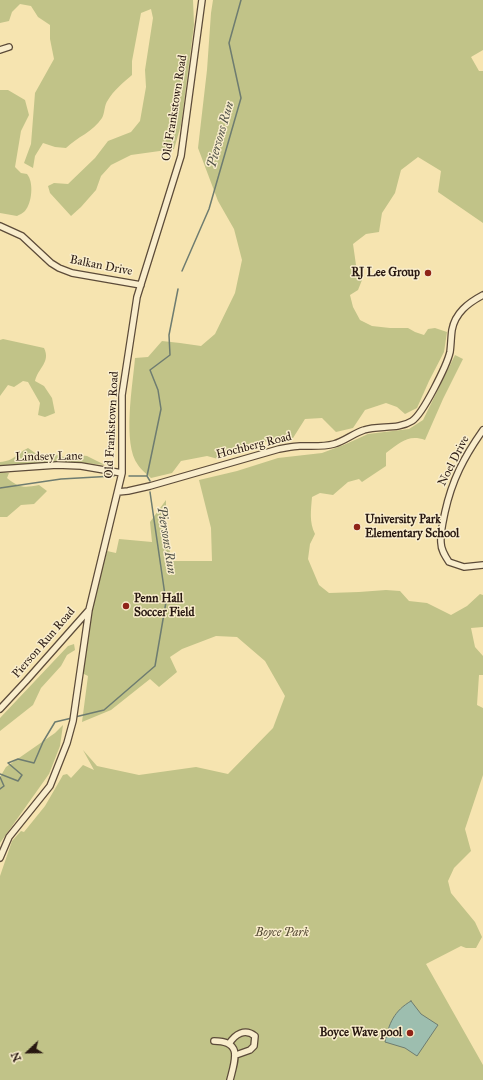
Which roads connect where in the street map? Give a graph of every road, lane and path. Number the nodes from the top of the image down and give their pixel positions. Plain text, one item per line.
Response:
1 (202, 0) edge
2 (9, 47) dead end
3 (0, 50) edge
4 (0, 226) edge
5 (141, 285) junction
6 (483, 295) edge
7 (483, 430) edge
8 (0, 469) edge
9 (122, 472) junction
10 (118, 492) junction
11 (483, 565) edge
12 (88, 610) junction
13 (0, 709) edge
14 (0, 858) edge
15 (214, 1041) dead end
16 (229, 1044) junction
17 (236, 1055) junction
18 (230, 1080) edge

1 - 5 street, Old Frankstown Road
2 - 3 street
4 - 5 street, Balkan Drive
5 - 9 street, Old Frankstown Road
6 - 10 street, Hochberg Road
7 - 11 street, Noel Drive
8 - 9 street, Lindsey Lane
9 - 10 street, Old Frankstown Road
10 - 12 street, Old Frankstown Road
12 - 13 street, Pierson Run Road
12 - 14 street, Old Frankstown Road
15 - 16 street
16 - 17 street
16 - 17 street
17 - 18 street

